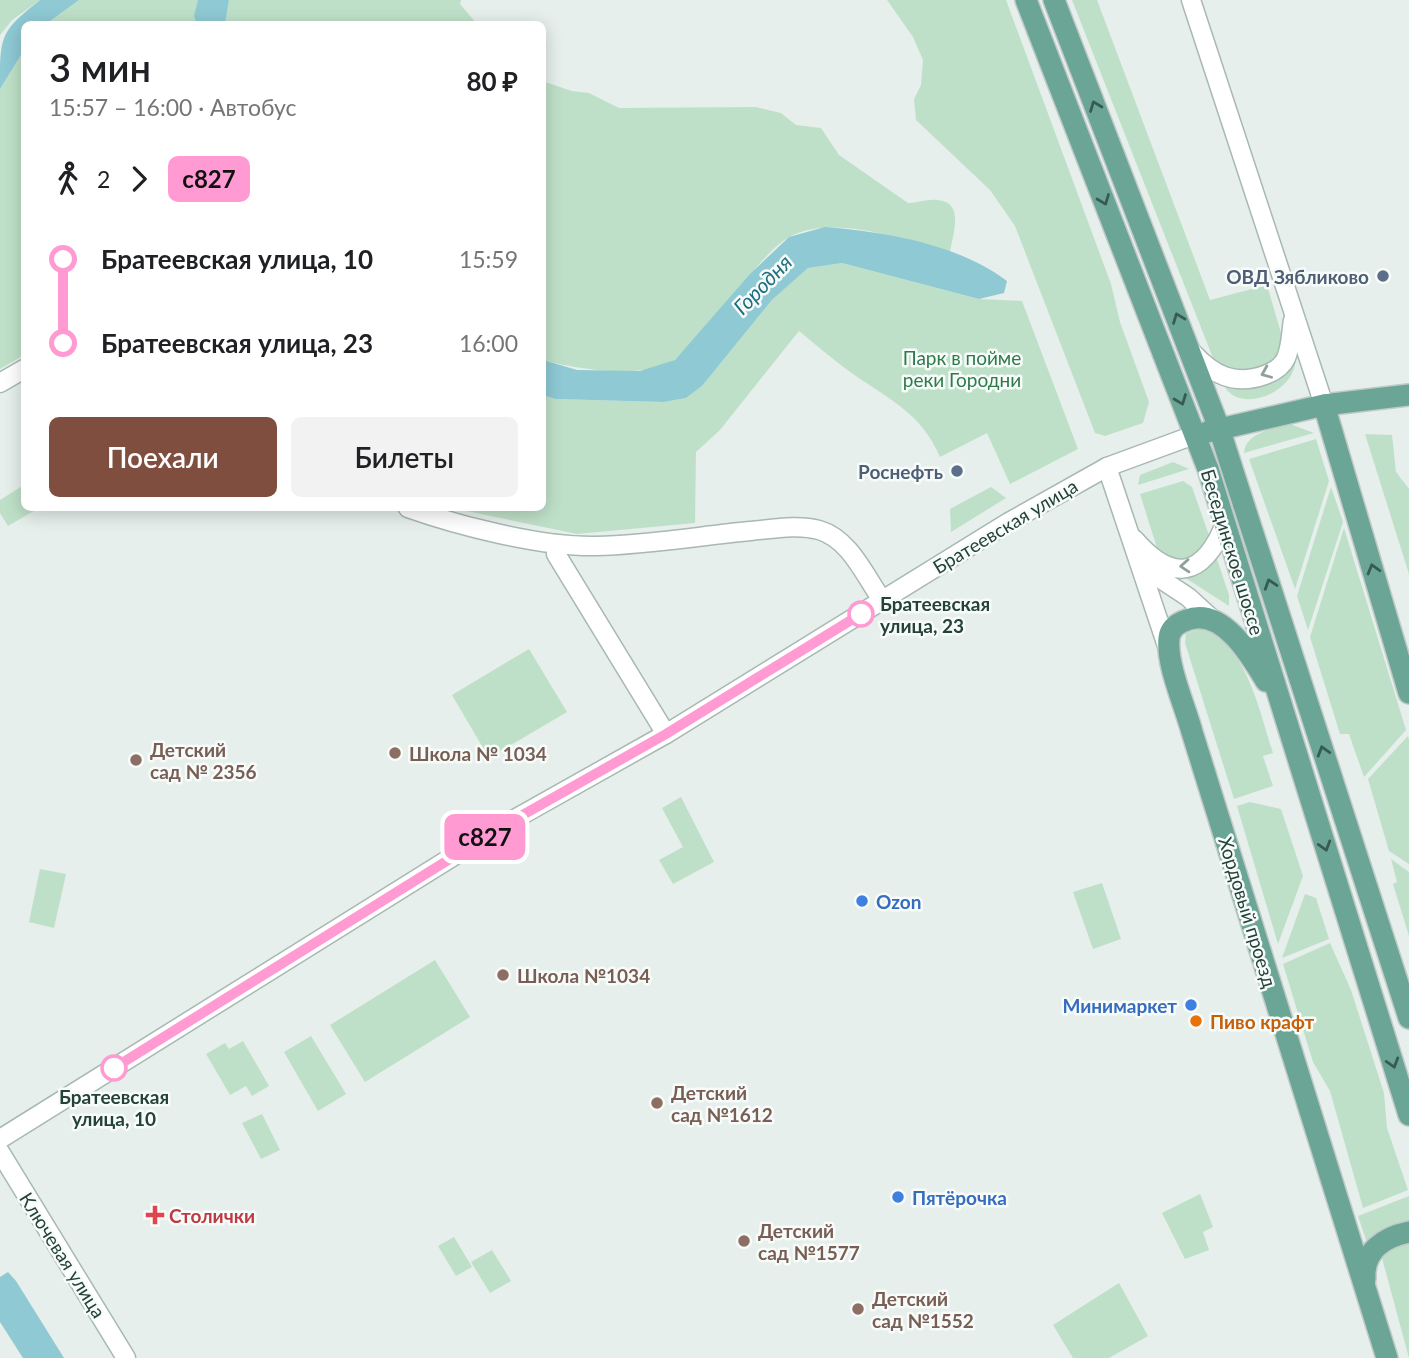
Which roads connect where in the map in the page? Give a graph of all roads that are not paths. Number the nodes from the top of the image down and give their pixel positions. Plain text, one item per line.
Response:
1 (1026, 0) edge
2 (1054, 0) edge
3 (1191, 0) edge
4 (1293, 317) junction
5 (1192, 352) junction
6 (21, 371) edge
7 (0, 383) edge
8 (1409, 395) edge
9 (1324, 405) junction
10 (1219, 428) junction
11 (1194, 435) junction
12 (1107, 467) junction
13 (416, 511) edge
14 (1225, 524) junction
15 (1132, 536) junction
16 (556, 544) junction
17 (1141, 566) junction
18 (882, 600) junction
19 (1211, 618) junction
20 (1169, 650) junction
21 (1403, 659) edge
22 (1409, 693) edge
23 (1281, 706) junction
24 (666, 734) junction
25 (1386, 946) junction
26 (1409, 963) edge
27 (1409, 1018) edge
28 (1409, 1115) edge
29 (0, 1139) edge
30 (0, 1152) edge
31 (1409, 1232) edge
32 (1366, 1292) junction
33 (126, 1358) edge
34 (1387, 1358) edge

1 -> 11 main road, Бесединское шоссе
5 -> 2 main road, Бесединское шоссе
3 - 4 street
4 -> 5 street
4 - 9 street
5 - 10 main road, Бесединское шоссе
6 - 7 street
8 - 9 main road
9 - 10 main road
21 -> 9 main road
10 - 11 main road
25 -> 10 main road, Бесединское шоссе
11 - 12 street, Братеевская улица
11 - 14 main road, Бесединское шоссе
12 - 15 street, Хордовый проезд
12 - 18 street, Братеевская улица
13 - 16 street
14 -> 15 street
14 - 23 main road, Бесединское шоссе
15 - 17 street, Хордовый проезд
16 - 18 street
16 - 24 street
17 - 19 street
17 - 20 street, Хордовый проезд
18 - 24 street, Братеевская улица
19 - 20 main road
19 - 23 main road
20 - 32 main road, Хордовый проезд
21 - 22 main road
23 -> 28 main road, Бесединское шоссе
24 - 29 street, Братеевская улица
25 - 26 main road
25 - 27 main road, Бесединское шоссе
30 - 33 street, Ключевая улица
31 - 32 main road
32 - 34 main road, Хордовый проезд

